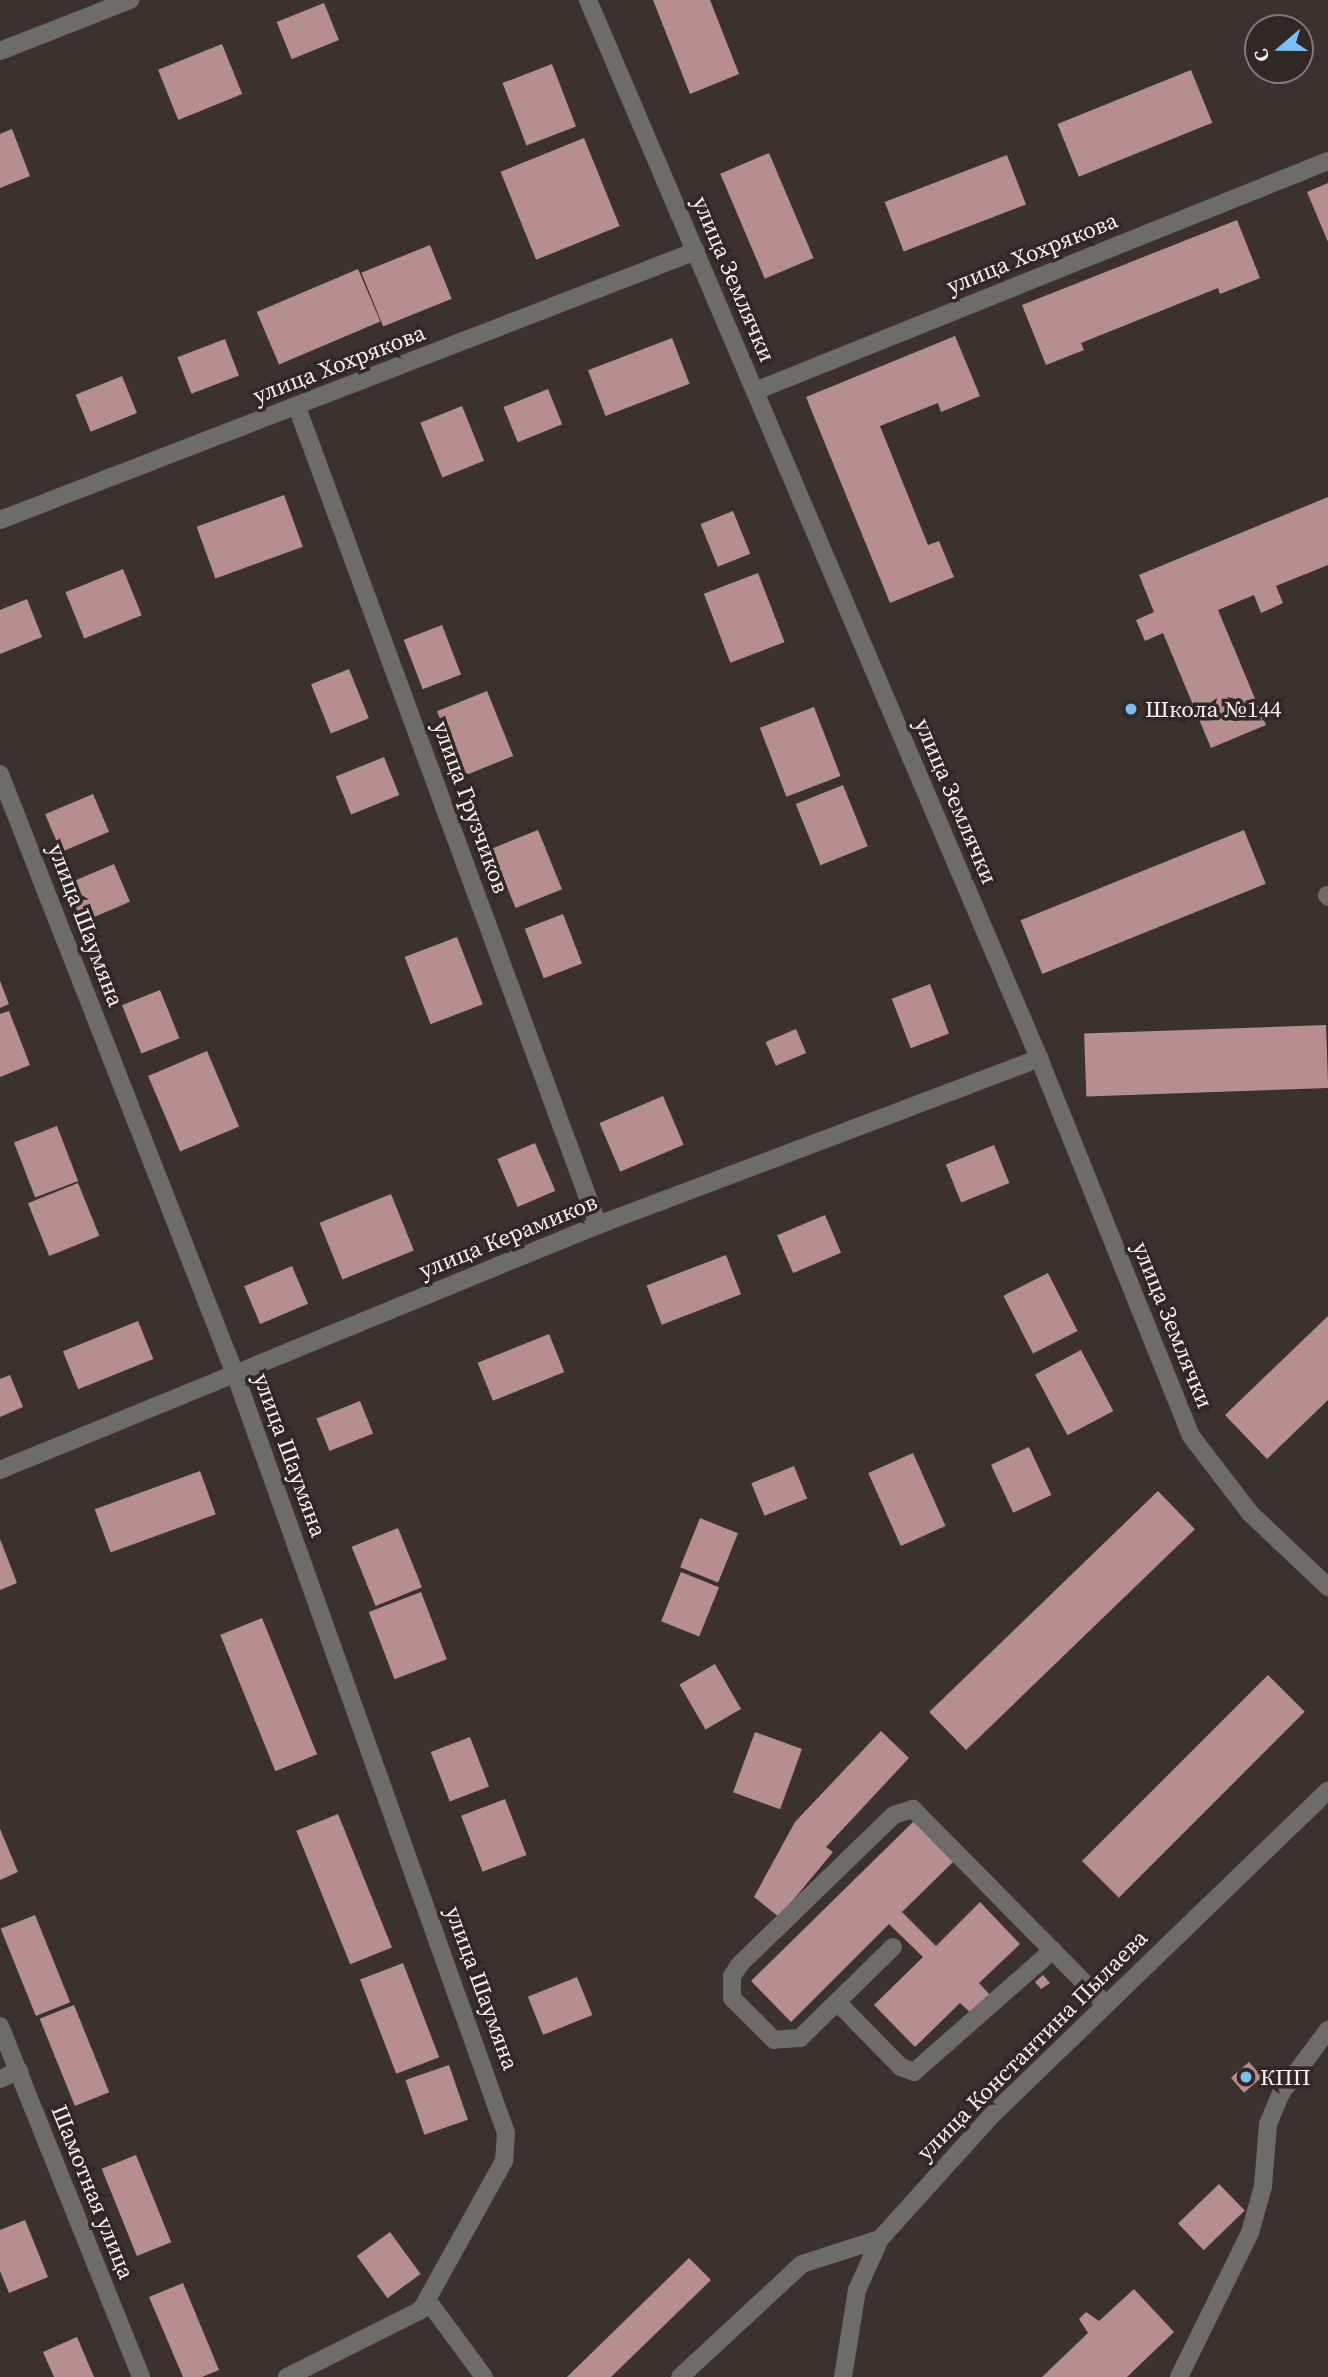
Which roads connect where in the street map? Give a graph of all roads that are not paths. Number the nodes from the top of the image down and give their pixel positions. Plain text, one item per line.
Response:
1 (130, 0) edge
2 (589, 0) edge
3 (0, 51) edge
4 (1328, 161) edge
5 (696, 251) junction
6 (755, 391) junction
7 (297, 407) junction
8 (0, 520) edge
9 (0, 774) edge
10 (1039, 1058) junction
11 (598, 1225) junction
12 (235, 1374) junction
13 (0, 1470) edge
14 (1328, 1587) edge
15 (1328, 1790) edge
16 (893, 1947) dead end
17 (1053, 1950) junction
18 (838, 2003) junction
19 (1105, 2004) junction
20 (0, 2026) edge
21 (1328, 2030) edge
22 (19, 2071) junction
23 (0, 2079) edge
24 (880, 2239) junction
25 (428, 2301) junction
26 (141, 2377) edge
27 (287, 2377) edge
28 (484, 2377) edge
29 (680, 2377) edge
30 (843, 2377) edge
31 (1179, 2377) edge

1 - 3 street
2 - 5 street, улица Землячки
4 - 6 street, улица Хохрякова
5 - 6 street, улица Землячки
5 - 7 street, улица Хохрякова
6 - 10 street, улица Землячки
7 - 8 street, улица Хохрякова
7 - 11 street, улица Грузчиков
9 - 12 street, улица Шаумяна
10 - 11 street, улица Керамиков
10 - 14 street, улица Землячки
11 - 12 street, улица Керамиков
12 - 13 street, улица Керамиков
12 - 25 street, улица Шаумяна
15 - 19 street, улица Константина Пылаева
16 - 18 street
17 - 18 street
17 - 18 street
17 - 19 street
19 - 24 street, улица Константина Пылаева
20 - 22 street, Шамотная улица
21 - 31 street
22 - 23 street
22 - 26 street, Шамотная улица
24 - 29 street
24 - 30 street, улица Константина Пылаева
25 - 27 street
25 - 28 street

